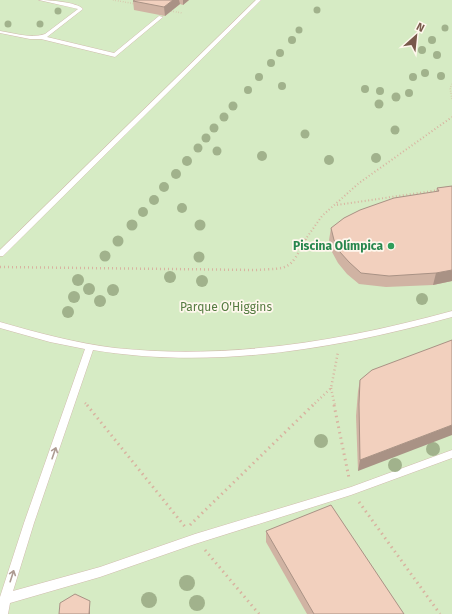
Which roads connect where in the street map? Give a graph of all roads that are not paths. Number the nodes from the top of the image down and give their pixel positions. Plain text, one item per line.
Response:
1 (41, 0) edge
2 (259, 0) edge
3 (160, 17) edge
4 (0, 32) edge
5 (41, 37) junction
6 (0, 254) edge
7 (452, 314) edge
8 (0, 325) edge
9 (90, 347) junction
10 (452, 454) edge
11 (5, 600) junction
12 (2, 614) edge

1 - 5 lane
2 - 6 lane
3 - 5 lane
4 - 5 lane
7 - 9 lane
8 - 9 lane
11 -> 9 lane
10 - 11 lane
11 - 12 lane

